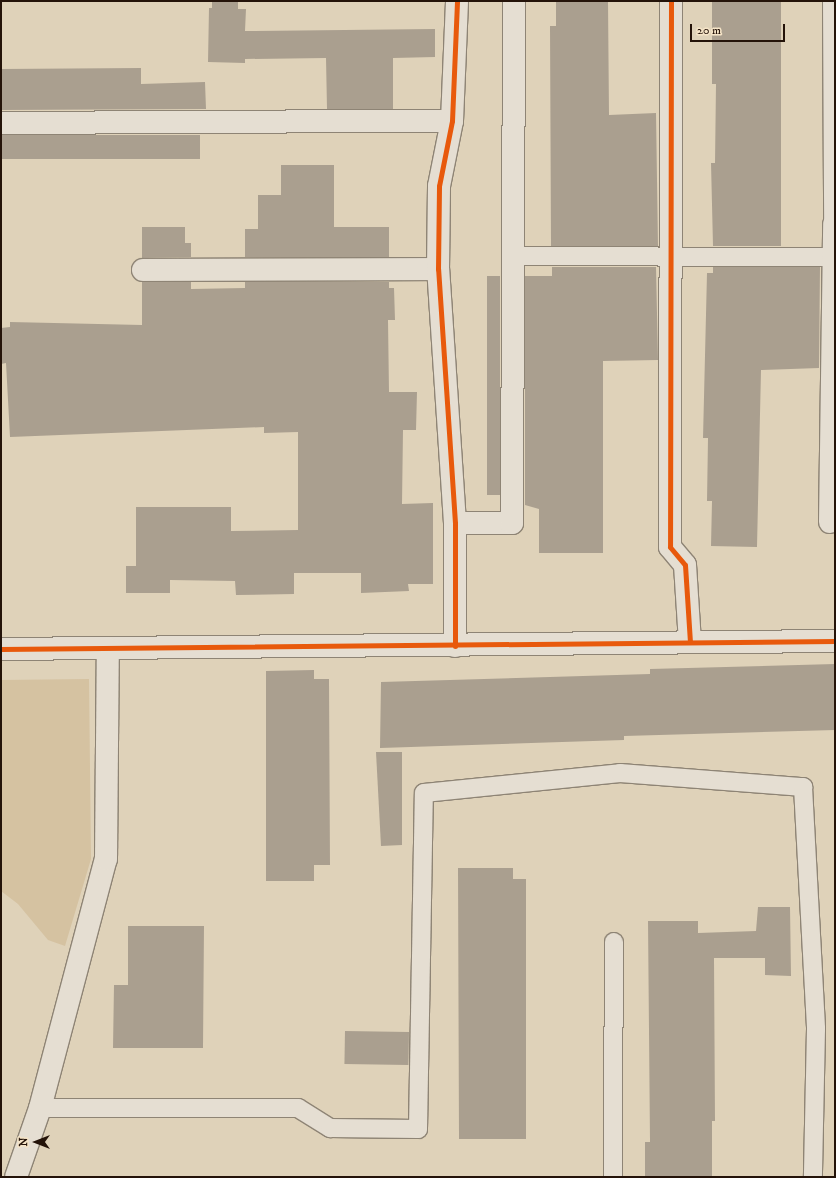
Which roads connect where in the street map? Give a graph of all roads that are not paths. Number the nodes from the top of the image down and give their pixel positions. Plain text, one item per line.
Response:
1 (457, 1) edge
2 (514, 1) edge
3 (671, 1) edge
4 (834, 1) edge
5 (452, 121) junction
6 (1, 123) edge
7 (835, 224) edge
8 (511, 256) junction
9 (671, 256) junction
10 (834, 257) junction
11 (143, 270) dead end
12 (438, 270) junction
13 (830, 522) dead end
14 (455, 523) junction
15 (835, 641) edge
16 (690, 642) junction
17 (455, 646) junction
18 (108, 648) junction
19 (1, 649) edge
20 (614, 942) dead end
21 (40, 1108) junction
22 (16, 1177) edge
23 (613, 1177) edge
24 (813, 1177) edge

1 - 5 street
2 - 8 street
3 - 9 street
4 - 7 street
5 - 6 street
5 - 12 street
7 - 10 street
8 - 9 lane
8 - 14 street
9 - 10 lane
9 - 16 street
10 - 13 street
11 - 12 street
12 - 14 street
14 - 17 street
15 - 16 street
16 - 17 street
17 - 18 street
18 - 19 street
18 - 21 street
20 - 23 lane
21 - 22 street
21 - 24 lane

